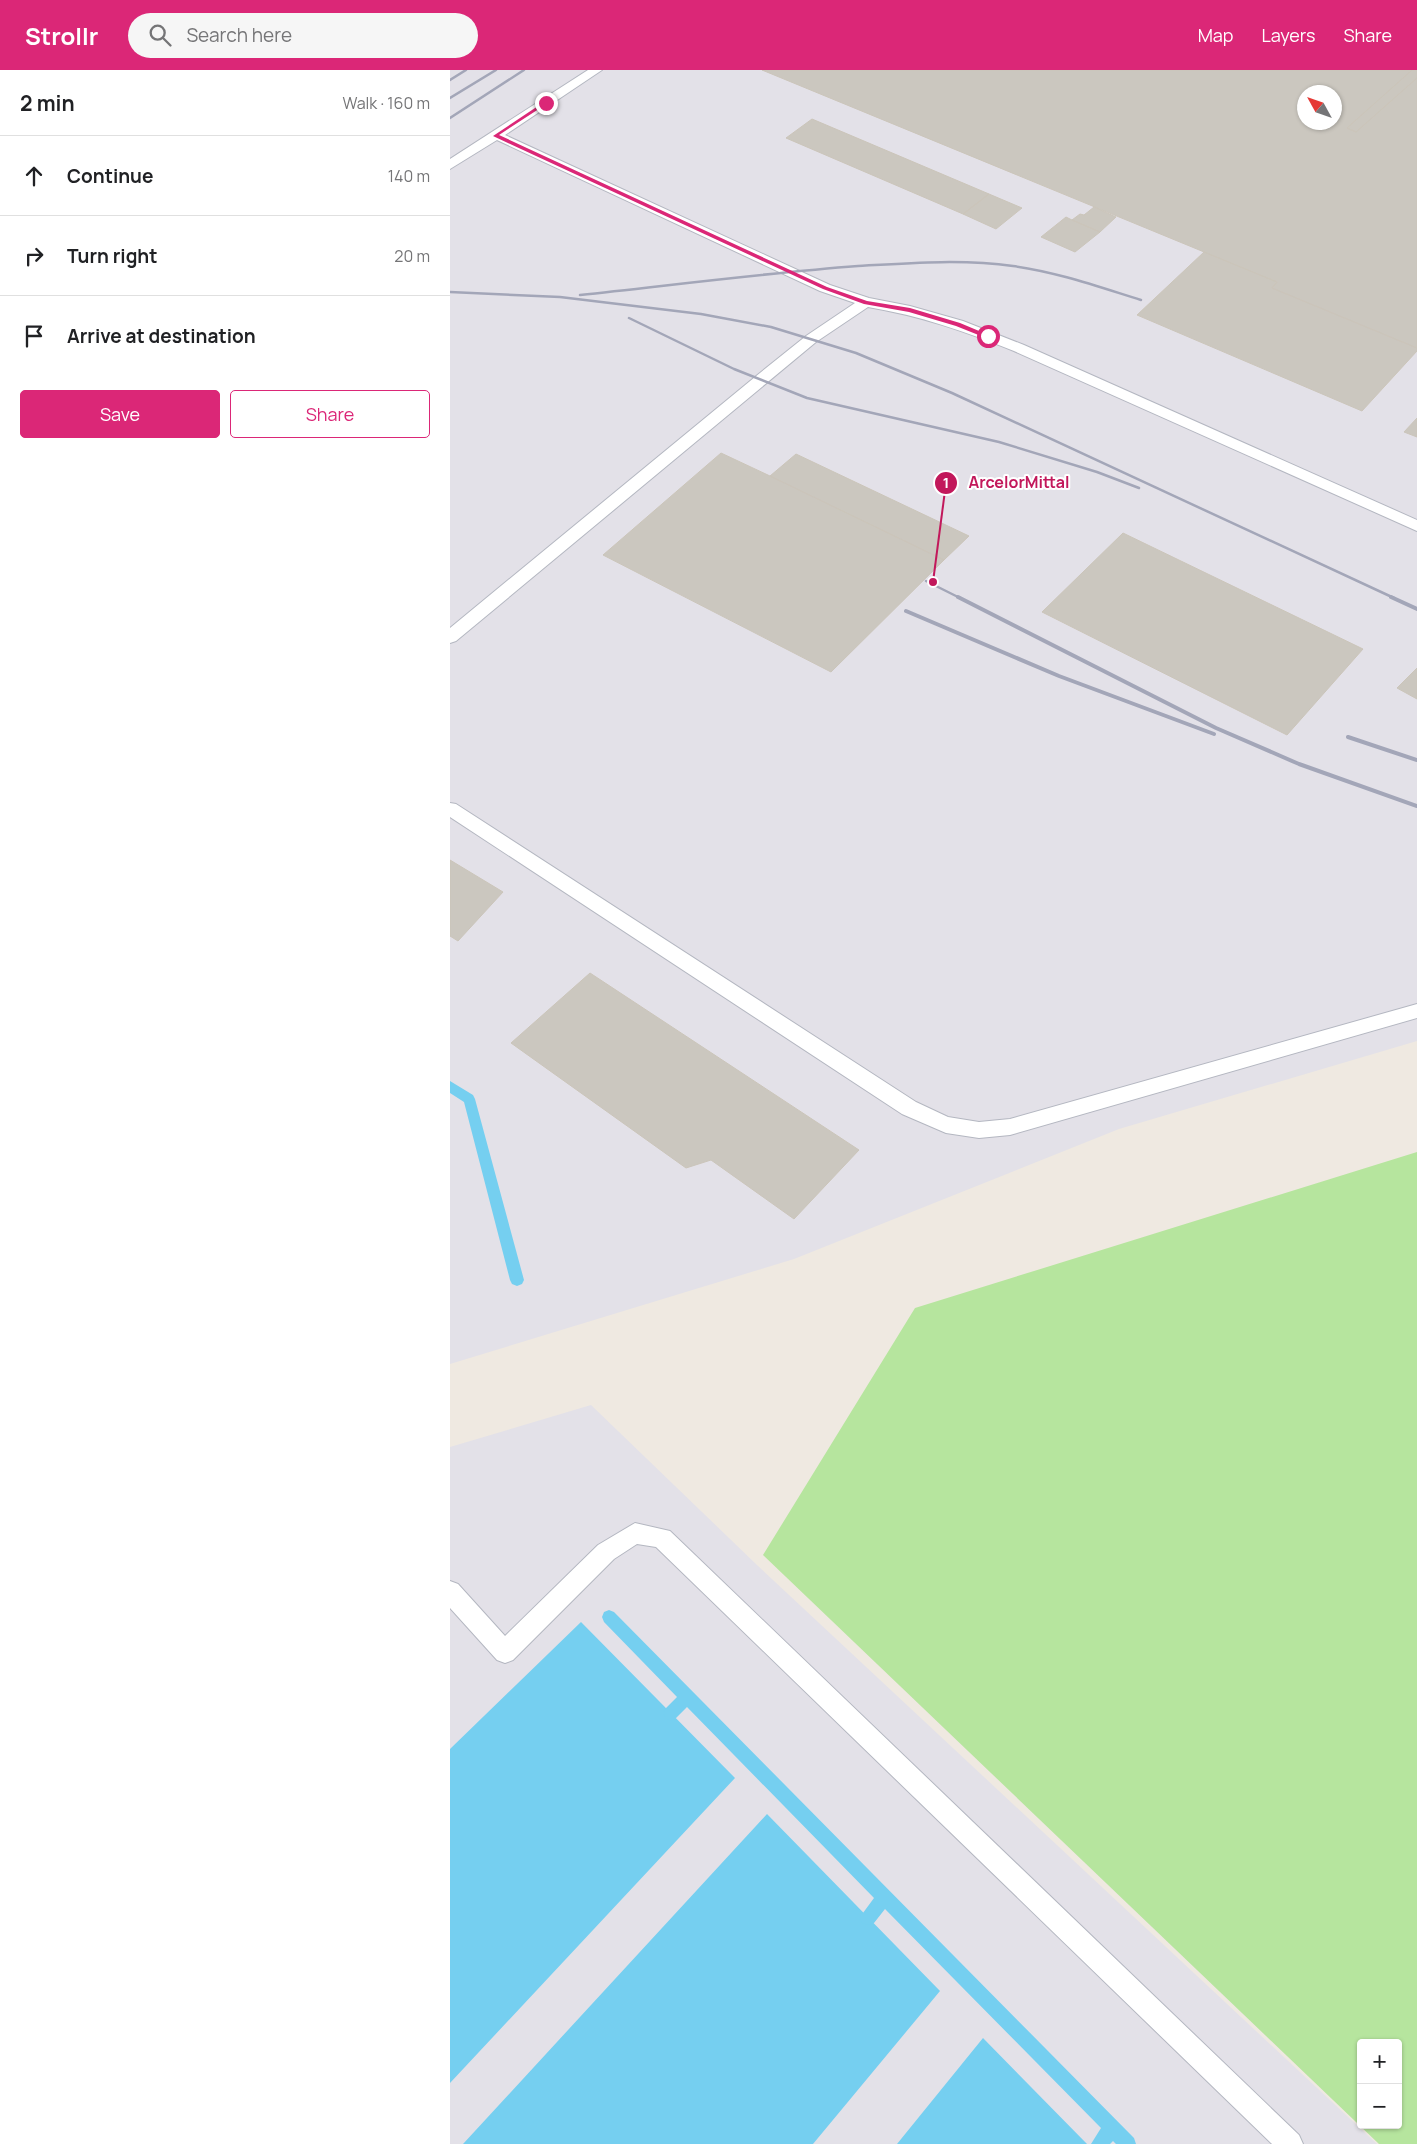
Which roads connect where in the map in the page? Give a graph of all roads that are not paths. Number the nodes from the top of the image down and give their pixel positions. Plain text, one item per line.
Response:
1 (596, 70) edge
2 (496, 136) junction
3 (450, 165) edge
4 (866, 302) junction
5 (1417, 526) edge
6 (450, 637) edge
7 (450, 809) edge
8 (1417, 1011) edge
9 (450, 1592) edge
10 (1290, 2144) edge

1 - 2 lane
2 - 3 lane
2 - 4 lane
4 - 5 lane
4 - 6 lane
7 - 8 lane
9 - 10 lane

